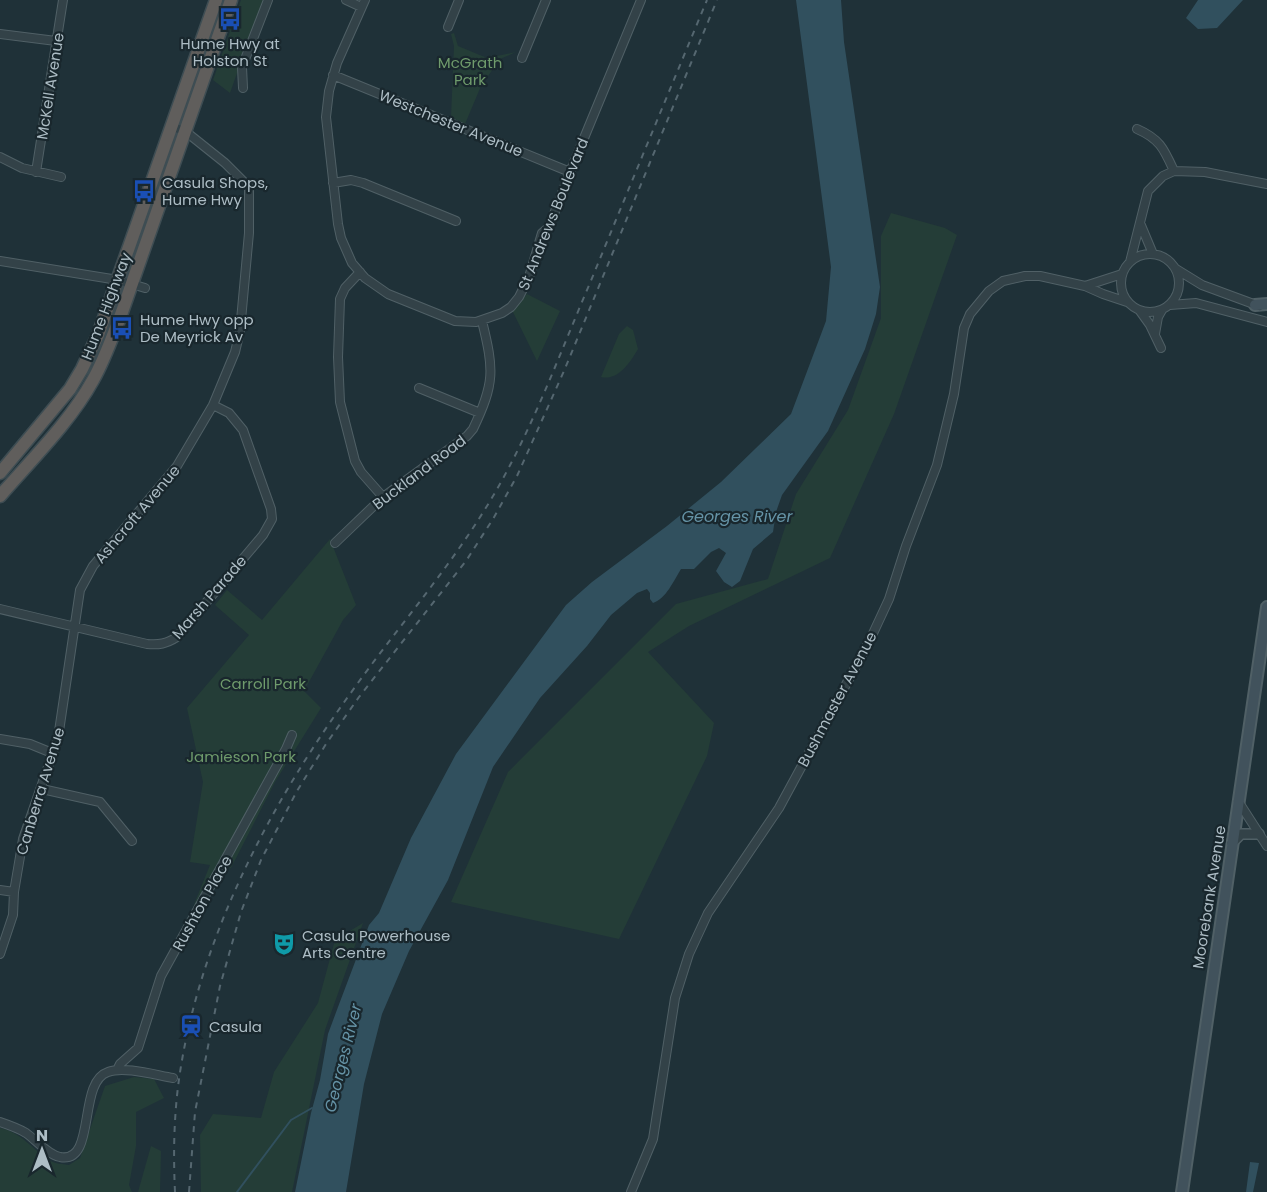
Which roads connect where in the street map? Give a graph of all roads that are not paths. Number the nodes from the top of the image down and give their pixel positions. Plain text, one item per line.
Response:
1 (63, 0) edge
2 (216, 0) edge
3 (231, 0) edge
4 (268, 0) edge
5 (346, 0) edge
6 (459, 0) edge
7 (546, 0) edge
8 (641, 0) edge
9 (363, 4) edge
10 (448, 27) dead end
11 (0, 34) edge
12 (56, 41) junction
13 (522, 58) dead end
14 (333, 75) junction
15 (243, 88) dead end
16 (172, 127) junction
17 (1137, 129) dead end
18 (185, 131) junction
19 (0, 157) edge
20 (1174, 171) junction
21 (36, 172) junction
22 (570, 172) junction
23 (61, 177) dead end
24 (333, 183) junction
25 (1267, 184) edge
26 (456, 221) dead end
27 (1140, 223) junction
28 (1153, 254) junction
29 (0, 261) edge
30 (1130, 262) junction
31 (1176, 269) junction
32 (360, 272) junction
33 (1122, 274) junction
34 (118, 280) junction
35 (138, 285) junction
36 (1085, 286) junction
37 (1127, 302) junction
38 (1170, 305) junction
39 (1255, 305) joint
40 (1267, 305) edge
41 (1139, 310) junction
42 (1162, 310) junction
43 (482, 321) junction
44 (1267, 322) edge
45 (1155, 334) junction
46 (1161, 348) dead end
47 (419, 388) dead end
48 (213, 405) junction
49 (480, 413) junction
50 (0, 473) edge
51 (0, 496) edge
52 (383, 497) junction
53 (335, 543) dead end
54 (1267, 607) edge
55 (0, 609) edge
56 (74, 626) junction
57 (292, 735) dead end
58 (0, 739) edge
59 (52, 753) junction
60 (42, 789) junction
61 (1238, 801) junction
62 (1259, 834) junction
63 (132, 841) dead end
64 (1232, 843) junction
65 (1267, 846) edge
66 (0, 890) edge
67 (14, 892) junction
68 (0, 954) edge
69 (117, 1070) junction
70 (172, 1077) dead end
71 (0, 1122) edge
72 (631, 1192) edge
73 (1182, 1192) edge

1 - 12 street, McKell Avenue
2 - 16 highway, Hume Highway
3 - 18 highway, Hume Highway
4 - 15 street
5 - 9 street
6 - 10 street
7 - 13 street
8 - 22 street, St Andrews Boulevard
9 - 14 street, St Andrews Boulevard
11 - 12 street
12 - 21 street, McKell Avenue
14 - 22 street, Westchester Avenue
14 - 24 street, St Andrews Boulevard
16 - 18 street, Ashcroft Avenue
16 - 34 highway, Hume Highway
17 - 20 street
18 - 35 highway, Hume Highway
18 - 48 street, Ashcroft Avenue
19 - 21 street
20 - 25 street
20 - 27 street
21 - 23 street
22 - 43 street, St Andrews Boulevard
24 - 26 street
24 - 32 street, St Andrews Boulevard
27 - 28 street
27 - 30 street
28 - 30 street
28 - 31 street
29 - 34 street
30 - 33 street
31 - 38 street
31 - 39 street
32 - 43 street, St Andrews Boulevard
32 - 52 street
33 - 36 street
33 - 37 street
34 - 35 street
34 - 50 highway, Hume Highway
35 - 51 highway, Hume Highway
36 - 37 street, Bushmaster Avenue
36 - 72 street, Bushmaster Avenue
37 - 41 street
38 - 42 street
38 - 44 street
39 - 40 main road
41 - 42 street
41 - 45 street
42 - 45 street
43 - 49 street, Buckland Road
45 - 46 street
47 - 49 street
48 - 56 street, Ashcroft Avenue
48 - 56 street, Marsh Parade
49 - 52 street, Buckland Road
52 - 53 street, Buckland Road
54 - 61 main road, Moorebank Avenue
55 - 56 street, Marsh Parade
56 - 59 street, Canberra Avenue
57 - 69 street, Rushton Place
58 - 59 street
59 - 60 street, Canberra Avenue
60 - 63 street
60 - 67 street, Canberra Avenue
61 - 62 street
61 - 64 main road, Moorebank Avenue
62 - 64 street
62 - 65 street
64 - 73 main road, Moorebank Avenue
66 - 67 street
67 - 68 street, Canberra Avenue
69 - 70 street
69 - 71 street, Rushton Place

